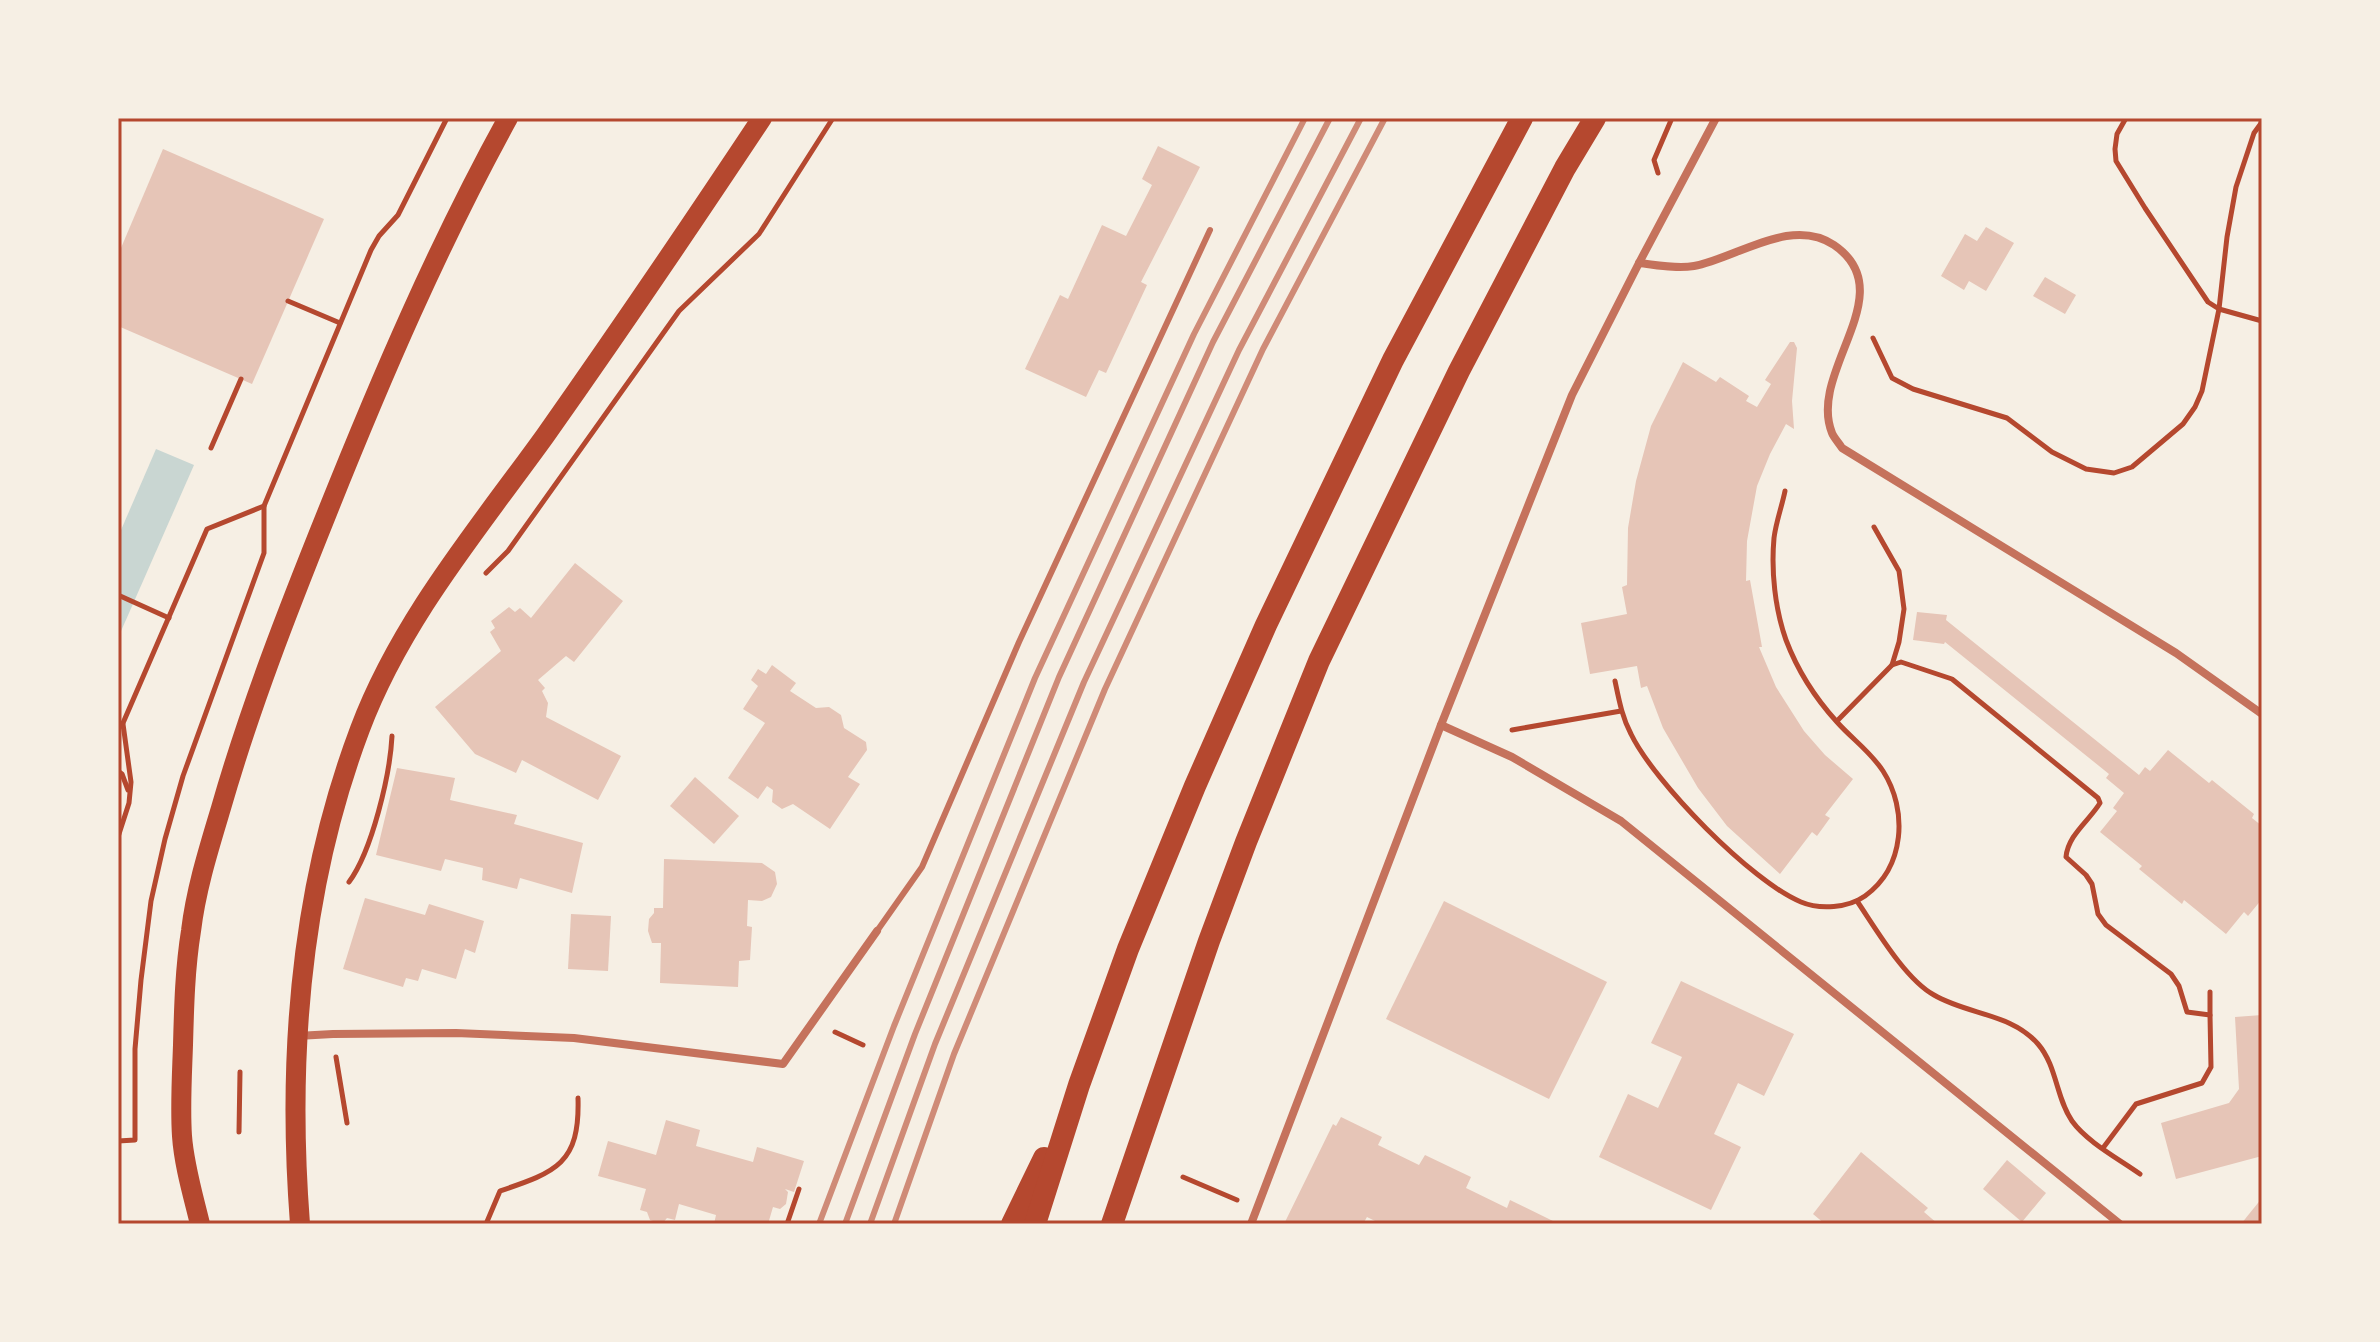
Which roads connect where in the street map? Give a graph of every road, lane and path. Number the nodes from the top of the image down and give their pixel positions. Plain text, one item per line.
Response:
1 (447, 118) edge
2 (508, 118) edge
3 (762, 118) edge
4 (833, 118) edge
5 (1522, 118) edge
6 (1595, 118) edge
7 (1716, 118) edge
8 (1875, 118) edge
9 (1889, 118) edge
10 (2126, 118) edge
11 (2262, 122) edge
12 (1210, 230) dead end
13 (1639, 263) junction
14 (288, 301) dead end
15 (1858, 309) junction
16 (2219, 309) junction
17 (2262, 321) edge
18 (340, 323) junction
19 (241, 379) dead end
20 (211, 448) dead end
21 (1785, 491) dead end
22 (1874, 527) dead end
23 (479, 580) dead end
24 (118, 595) edge
25 (169, 618) junction
26 (1892, 665) junction
27 (1615, 681) dead end
28 (1621, 711) junction
29 (2262, 714) edge
30 (1837, 721) junction
31 (123, 723) junction
32 (1441, 725) junction
33 (118, 729) edge
34 (392, 733) dead end
35 (1471, 738) junction
36 (118, 771) edge
37 (129, 803) junction
38 (118, 837) edge
39 (348, 883) dead end
40 (1857, 901) junction
41 (877, 931) joint
42 (2210, 992) dead end
43 (2210, 1015) junction
44 (333, 1034) junction
45 (839, 1034) dead end
46 (296, 1036) junction
47 (863, 1045) dead end
48 (240, 1072) dead end
49 (1079, 1085) junction
50 (578, 1098) dead end
51 (347, 1123) dead end
52 (239, 1132) dead end
53 (135, 1140) dead end
54 (118, 1141) edge
55 (2103, 1148) junction
56 (2140, 1174) dead end
57 (1183, 1177) dead end
58 (799, 1189) dead end
59 (1224, 1193) dead end
60 (200, 1224) edge
61 (300, 1224) edge
62 (486, 1224) edge
63 (787, 1224) edge
64 (1012, 1224) edge
65 (1035, 1224) edge
66 (1112, 1224) edge
67 (1251, 1224) edge
68 (2120, 1224) edge

1 - 18 path
2 - 60 main road
3 - 46 main road
4 - 23 path
5 - 49 highway
6 - 66 highway
7 - 13 street
8 - 9 path
10 - 16 path
11 - 16 path
12 - 41 lane
13 - 15 street
13 - 32 street
14 - 18 path
15 - 16 path
15 - 29 street
16 - 17 path
18 - 25 path
19 - 20 path
21 - 30 path
22 - 26 path
24 - 25 path
25 - 31 path
26 - 30 path
26 - 43 path
27 - 28 path
28 - 35 path
28 - 40 path
30 - 40 path
31 - 33 path
31 - 37 path
32 - 35 street
32 - 67 street
34 - 39 path
35 - 68 street
36 - 37 path
37 - 38 path
40 - 55 path
41 - 44 street
42 - 43 path
43 - 55 path
44 - 46 street
44 - 51 path
45 - 47 path
46 - 61 main road
48 - 52 path
49 - 64 highway
49 - 65 highway
50 - 62 path
53 - 54 path
55 - 56 path
57 - 59 path
58 - 63 path

